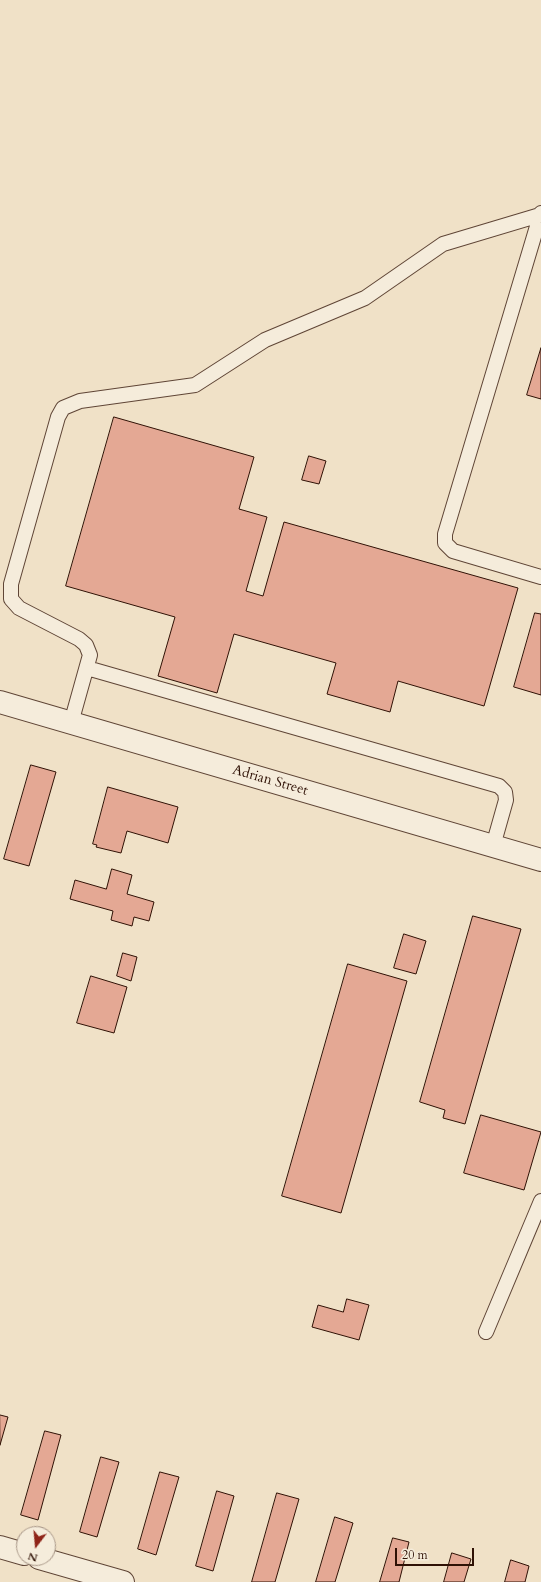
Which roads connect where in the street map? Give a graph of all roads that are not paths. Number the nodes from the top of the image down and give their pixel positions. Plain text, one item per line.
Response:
1 (540, 214) edge
2 (541, 577) edge
3 (87, 668) junction
4 (0, 702) edge
5 (71, 723) junction
6 (493, 846) junction
7 (541, 860) edge
8 (541, 1201) edge
9 (486, 1332) dead end
10 (0, 1547) edge
11 (16, 1552) edge
12 (56, 1563) edge
13 (123, 1582) edge

1 - 2 lane
1 - 3 lane
3 - 5 lane
3 - 6 lane
4 - 5 street, Adrian Street
5 - 6 street, Adrian Street
6 - 7 street, Adrian Street
8 - 9 lane
10 - 11 street
12 - 13 street

